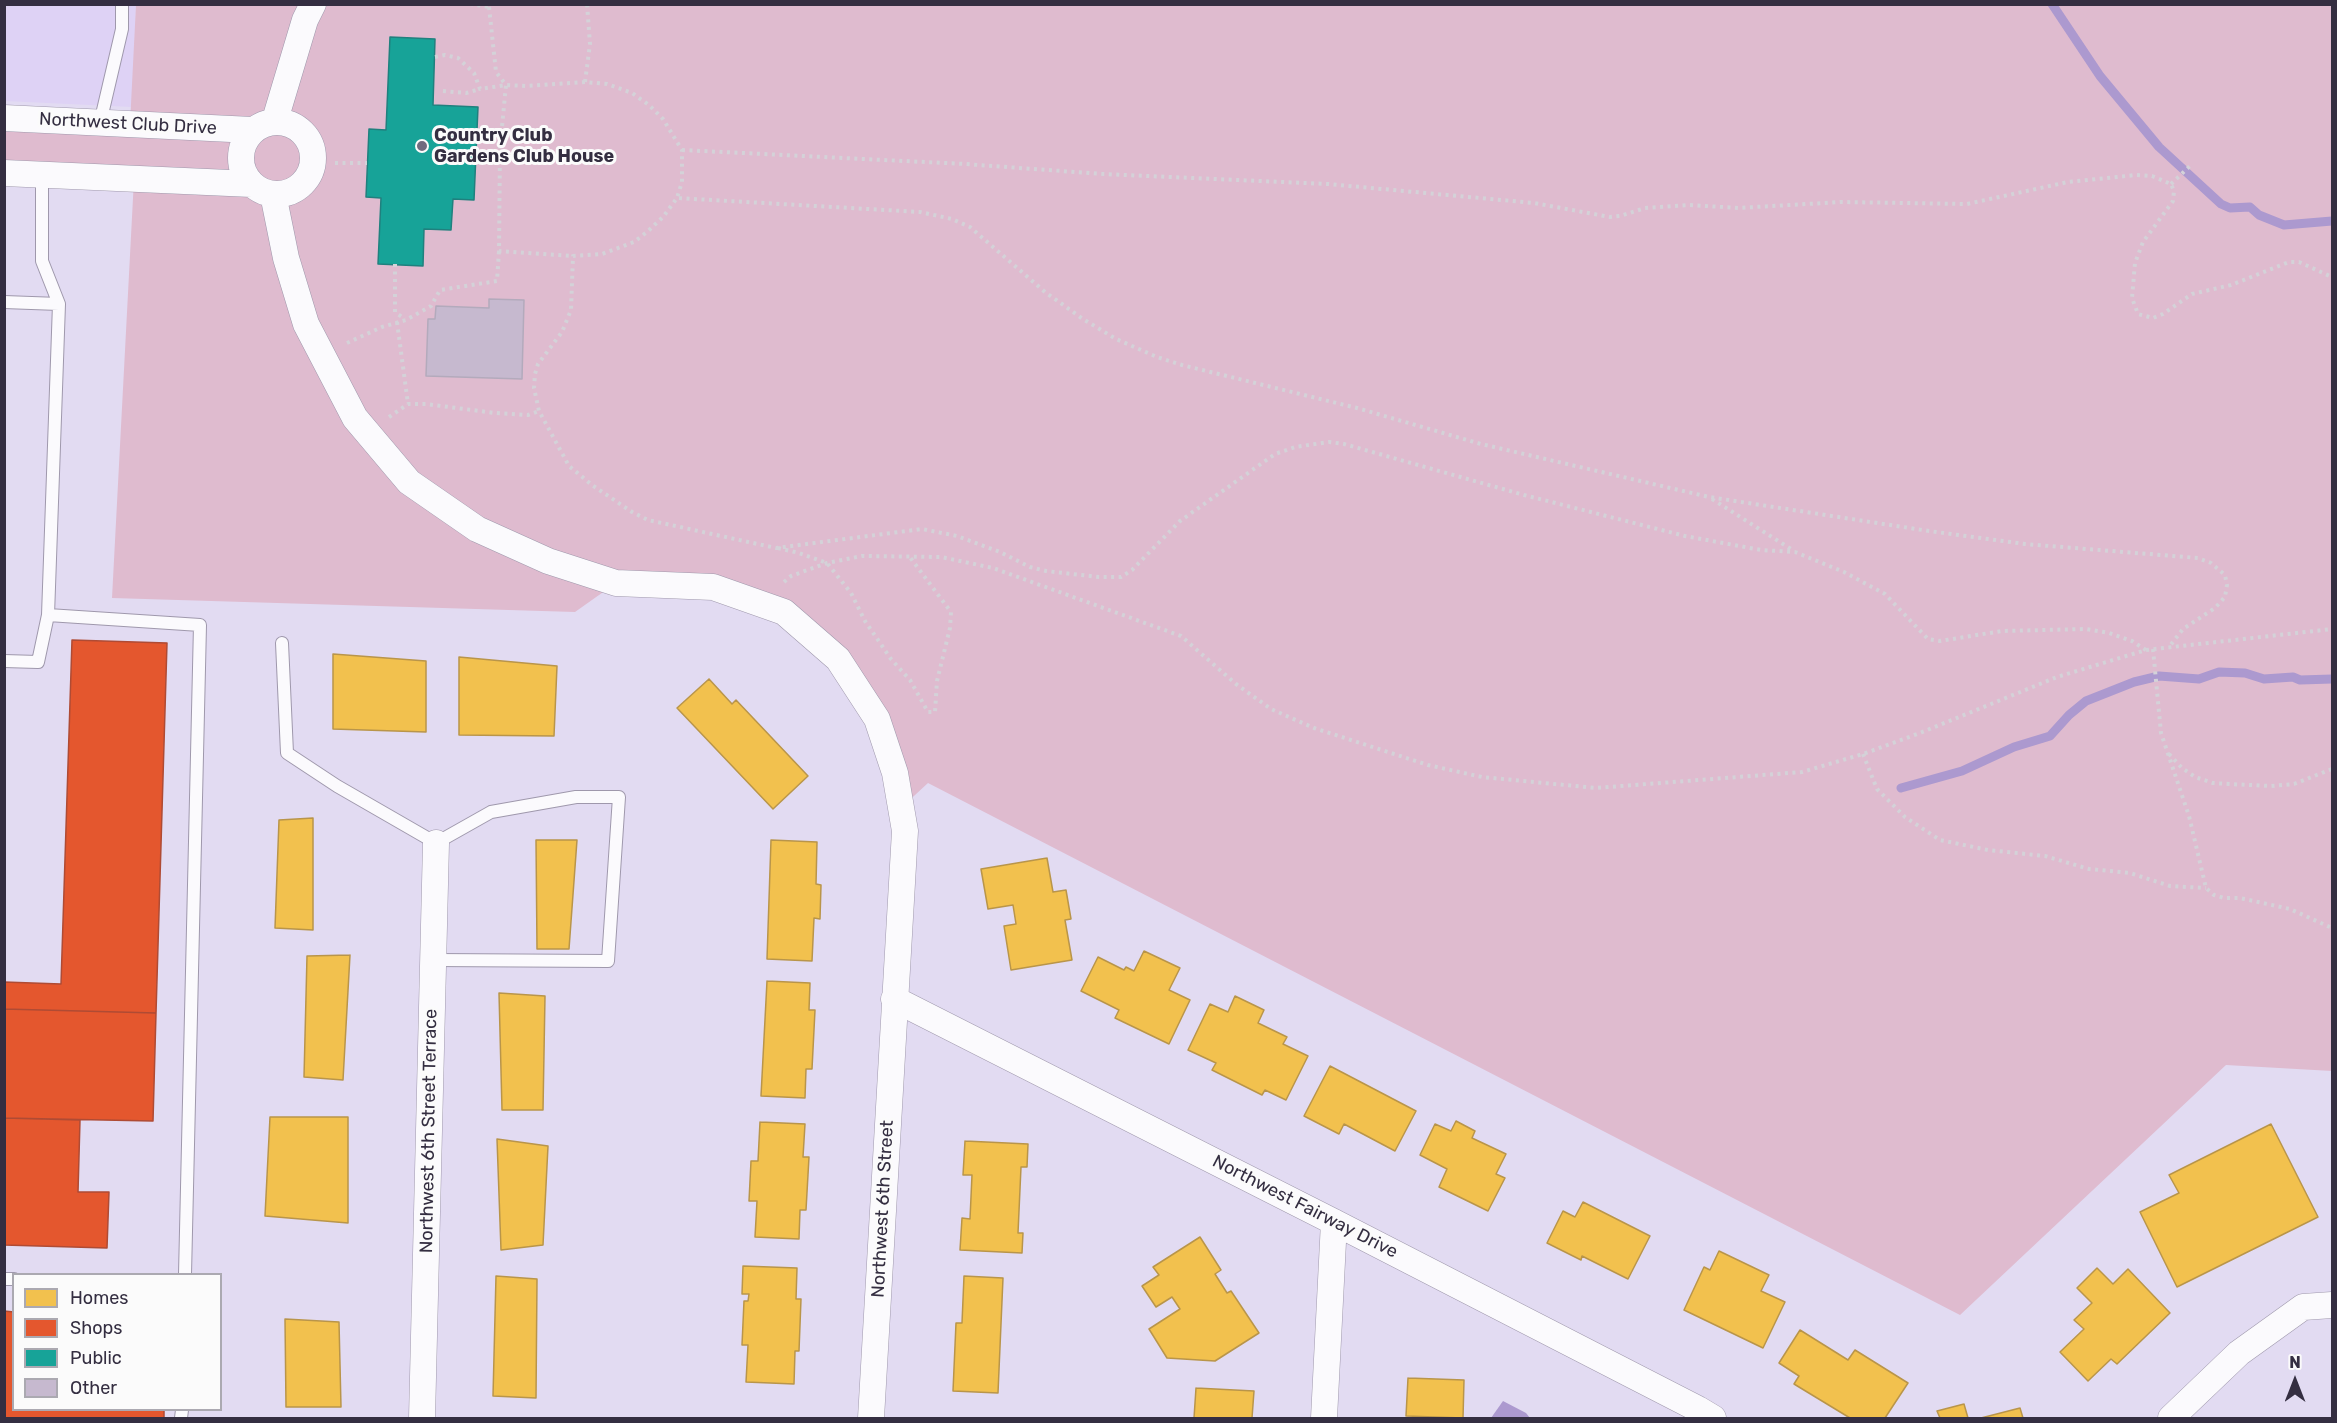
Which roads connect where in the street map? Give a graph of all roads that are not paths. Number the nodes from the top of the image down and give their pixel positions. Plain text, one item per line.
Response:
1 (122, 4) edge
2 (313, 4) edge
3 (4, 118) edge
4 (100, 123) junction
5 (263, 125) junction
6 (4, 173) edge
7 (42, 174) junction
8 (262, 189) junction
9 (4, 302) edge
10 (59, 304) junction
11 (48, 615) junction
12 (282, 642) dead end
13 (4, 661) edge
14 (436, 843) junction
15 (433, 960) junction
16 (894, 999) junction
17 (1334, 1222) junction
18 (185, 1273) edge
19 (2332, 1305) edge
20 (422, 1419) edge
21 (871, 1419) edge
22 (1324, 1419) edge
23 (1713, 1419) edge
24 (2171, 1419) edge

1 - 4 lane
2 - 5 street
3 - 4 street, Northwest Club Drive
4 - 5 street, Northwest Club Drive
5 - 8 street
5 - 8 street
6 - 7 street
7 - 8 street
7 - 10 lane
8 - 16 street, Northwest 6th Street
9 - 10 lane
10 - 11 lane
11 - 13 lane
11 - 18 lane
12 - 14 lane
14 - 15 street, Northwest 6th Street Terrace
14 - 15 lane
15 - 20 street, Northwest 6th Street Terrace
16 - 17 street, Northwest Fairway Drive
16 - 21 street, Northwest 6th Street
17 - 22 street
17 - 23 street, Northwest Fairway Drive
19 - 24 street

